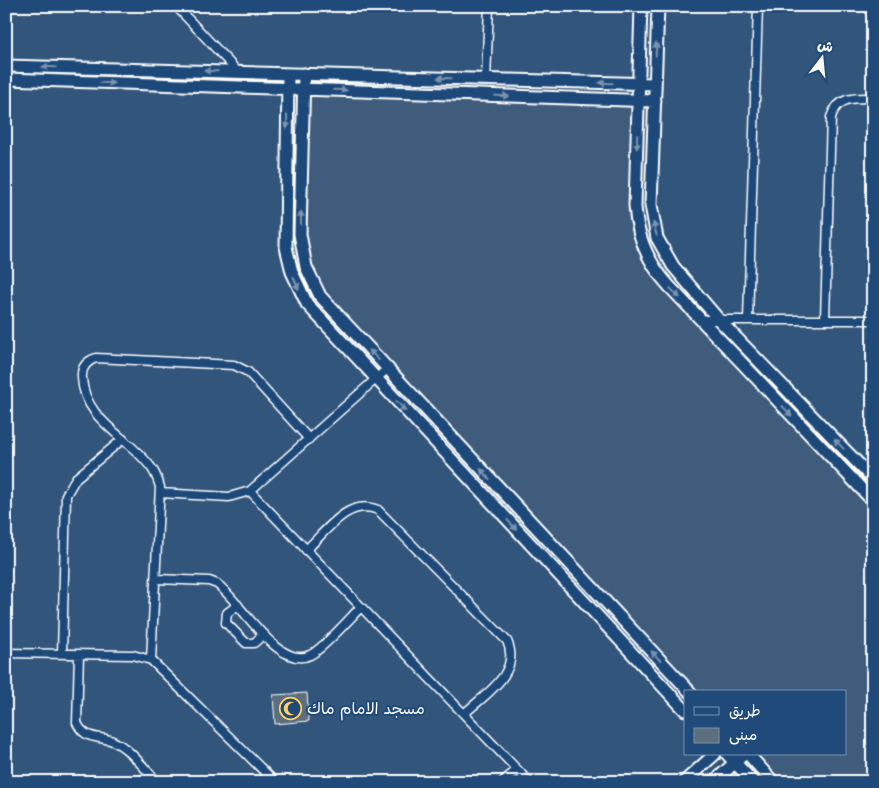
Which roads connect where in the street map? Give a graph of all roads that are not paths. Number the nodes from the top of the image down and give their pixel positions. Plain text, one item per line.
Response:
1 (176, 6) edge
2 (489, 6) edge
3 (641, 6) edge
4 (658, 6) edge
5 (758, 6) edge
6 (6, 66) edge
7 (238, 72) junction
8 (288, 74) junction
9 (304, 74) junction
10 (6, 79) edge
11 (486, 80) junction
12 (639, 84) junction
13 (655, 84) junction
14 (287, 88) junction
15 (304, 89) junction
16 (873, 98) edge
17 (638, 100) junction
18 (655, 101) junction
19 (748, 319) junction
20 (824, 319) junction
21 (701, 320) junction
22 (719, 320) junction
23 (873, 320) edge
24 (387, 369) junction
25 (376, 379) junction
26 (122, 439) junction
27 (309, 439) junction
28 (873, 479) edge
29 (250, 492) junction
30 (160, 493) junction
31 (873, 501) edge
32 (542, 535) junction
33 (531, 545) junction
34 (306, 550) junction
35 (156, 579) junction
36 (238, 605) junction
37 (361, 607) junction
38 (264, 634) junction
39 (6, 653) edge
40 (62, 654) junction
41 (79, 654) junction
42 (151, 660) junction
43 (688, 690) edge
44 (684, 709) edge
45 (464, 714) junction
46 (713, 756) edge
47 (748, 756) edge
48 (731, 758) edge
49 (517, 770) junction
50 (149, 774) junction
51 (140, 782) edge
52 (157, 782) edge
53 (275, 782) edge
54 (502, 782) edge
55 (529, 782) edge
56 (684, 782) edge
57 (714, 782) edge
58 (753, 782) edge
59 (774, 782) edge

1 - 7 street
2 - 11 street
3 - 12 street
13 -> 4 street
5 - 19 street
7 -> 6 street
7 - 8 street
8 - 9 street
8 - 14 street
11 -> 9 street
9 - 15 street
10 -> 14 street
12 -> 11 street
12 - 13 street
12 - 17 street
13 - 18 street
14 - 15 street
14 -> 25 street
15 -> 17 street
24 -> 15 street
16 - 20 street
17 - 18 street
17 -> 21 street
22 -> 18 street
19 - 20 street
19 - 22 street
20 - 23 street
21 - 22 street
21 -> 31 street
28 -> 22 street
24 - 25 street
32 -> 24 street
25 - 27 street
25 -> 33 street
26 - 27 street
26 - 30 street
26 - 40 street
27 - 29 street
29 - 30 street
29 - 34 street
30 - 35 street
32 - 33 street
43 -> 32 street
33 - 44 street
34 - 37 street
34 - 45 street
35 - 36 street
35 - 42 street
36 - 38 street
36 - 38 street
37 - 38 street
37 - 45 street
39 - 40 street
40 - 41 street
41 - 42 street
41 - 50 street
42 - 53 street
45 - 49 street
46 - 56 street
47 - 59 street
48 - 57 street
48 - 58 street
49 - 54 street
49 - 55 street
50 - 51 street
50 - 52 street

